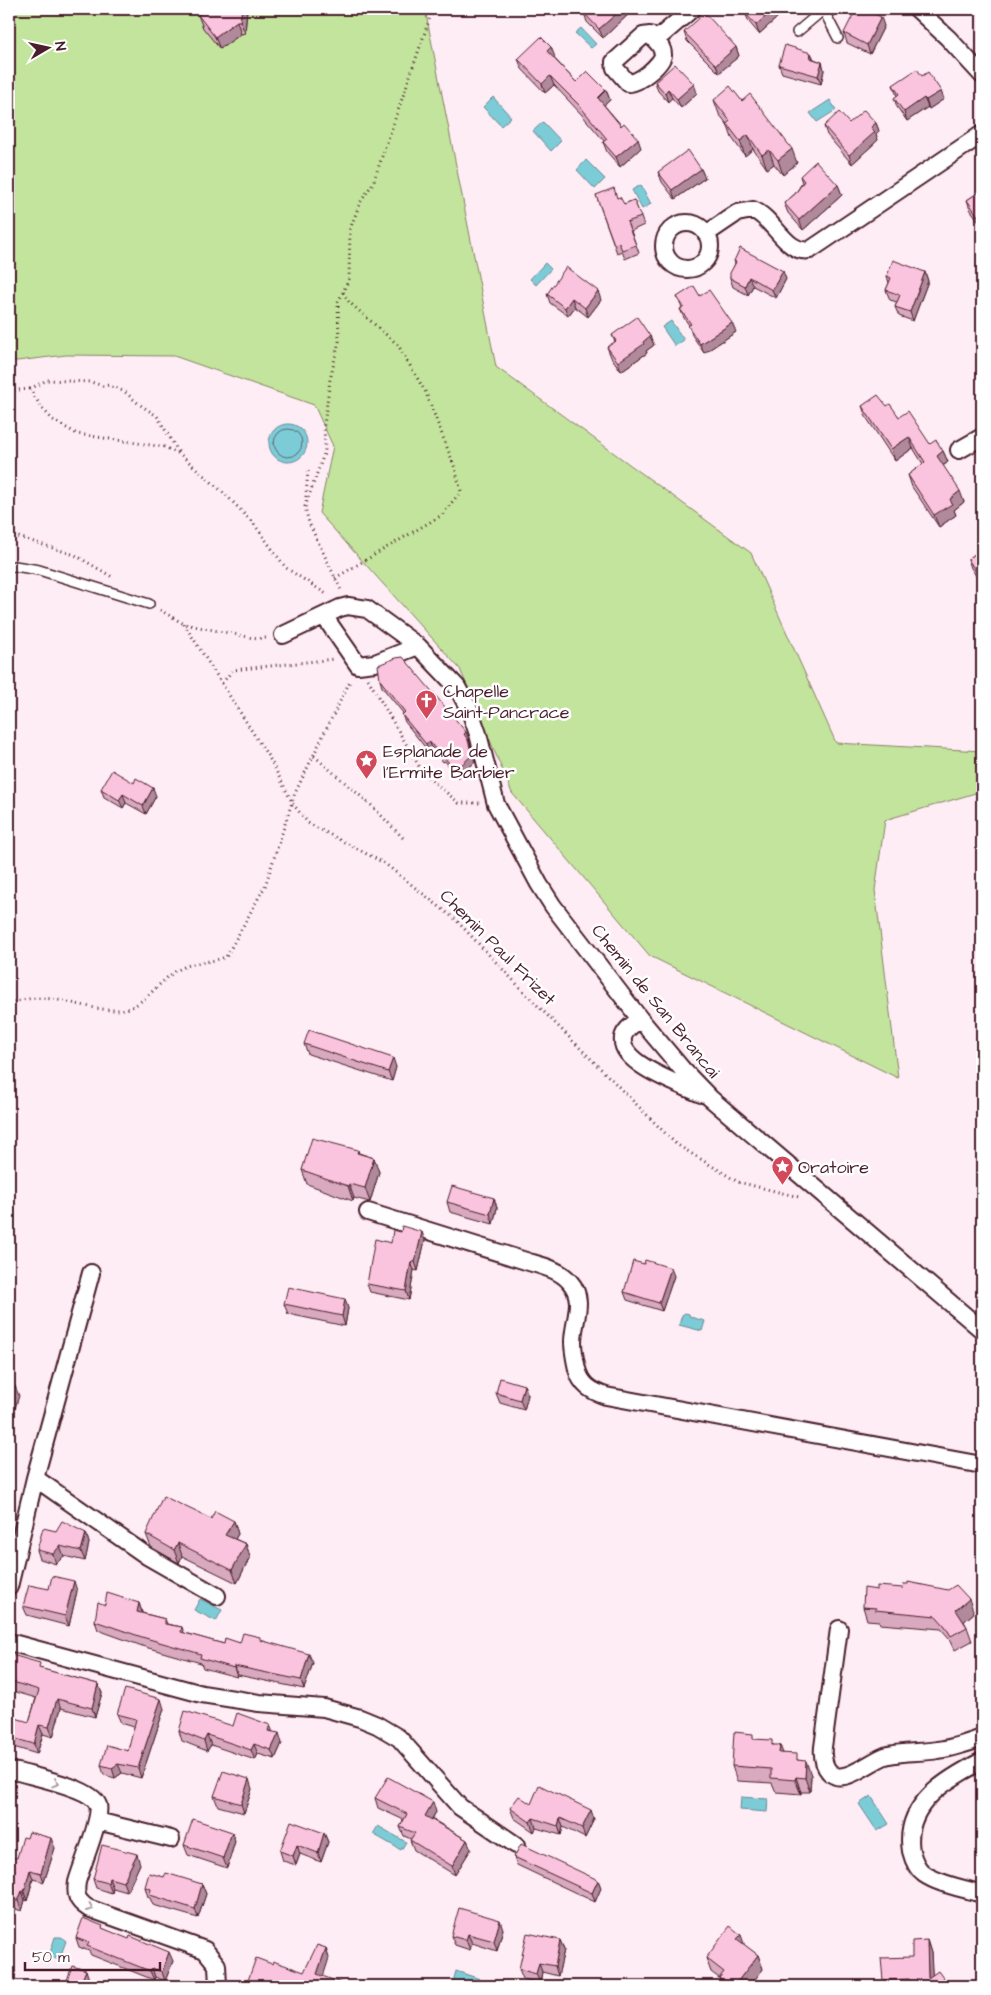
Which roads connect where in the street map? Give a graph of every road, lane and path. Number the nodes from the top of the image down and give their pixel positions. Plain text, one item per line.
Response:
1 (433, 9) edge
2 (692, 9) edge
3 (823, 9) edge
4 (917, 9) edge
5 (797, 32) dead end
6 (838, 38) dead end
7 (656, 40) dead end
8 (977, 60) edge
9 (982, 75) edge
10 (982, 134) edge
11 (706, 234) dead end
12 (342, 292) junction
13 (30, 389) junction
14 (9, 391) edge
15 (982, 437) edge
16 (959, 450) dead end
17 (180, 454) junction
18 (308, 471) dead end
19 (305, 507) junction
20 (9, 566) edge
21 (335, 578) junction
22 (149, 604) dead end
23 (348, 606) junction
24 (324, 616) junction
25 (184, 624) dead end
26 (283, 635) dead end
27 (418, 646) junction
28 (355, 661) junction
29 (222, 683) junction
30 (314, 756) junction
31 (293, 804) junction
32 (496, 804) junction
33 (404, 840) dead end
34 (9, 1004) edge
35 (640, 1019) junction
36 (710, 1098) junction
37 (800, 1197) dead end
38 (368, 1212) dead end
39 (91, 1273) dead end
40 (982, 1330) edge
41 (982, 1465) edge
42 (35, 1478) junction
43 (9, 1587) edge
44 (217, 1596) dead end
45 (838, 1629) dead end
46 (9, 1642) edge
47 (982, 1738) edge
48 (982, 1761) edge
49 (9, 1771) edge
50 (97, 1820) junction
51 (171, 1839) dead end
52 (516, 1845) dead end
53 (982, 1894) edge
54 (218, 1986) edge

1 - 12 path
2 - 7 street
3 - 5 lane
3 - 6 lane
4 - 8 street
8 - 9 street
10 - 11 street
12 - 19 path
12 - 21 path
13 - 14 path
13 - 17 path
13 - 17 path
15 - 16 street
17 - 23 path
18 - 19 path
19 - 21 path
20 - 22 lane
21 - 23 path
23 - 24 street
23 - 27 street, Chemin de San Brancai
24 - 26 street
24 - 28 street
25 - 29 path, Chemin Paul Frizet
27 - 28 street
27 - 32 street, Chemin de San Brancai
28 - 29 path
28 - 30 path
28 - 32 path
29 - 31 path, Chemin Paul Frizet
30 - 31 path
30 - 33 path
31 - 34 path
31 - 37 path, Chemin Paul Frizet
32 - 35 street, Chemin de San Brancai
35 - 36 street, Chemin de San Brancai
35 - 36 street
36 - 40 street, Chemin de San Brancai
38 - 41 street
39 - 42 street
42 - 43 street
42 - 44 street
45 - 47 street
46 - 52 street
48 - 53 street
49 -> 50 street
50 - 51 street
50 -> 54 street

